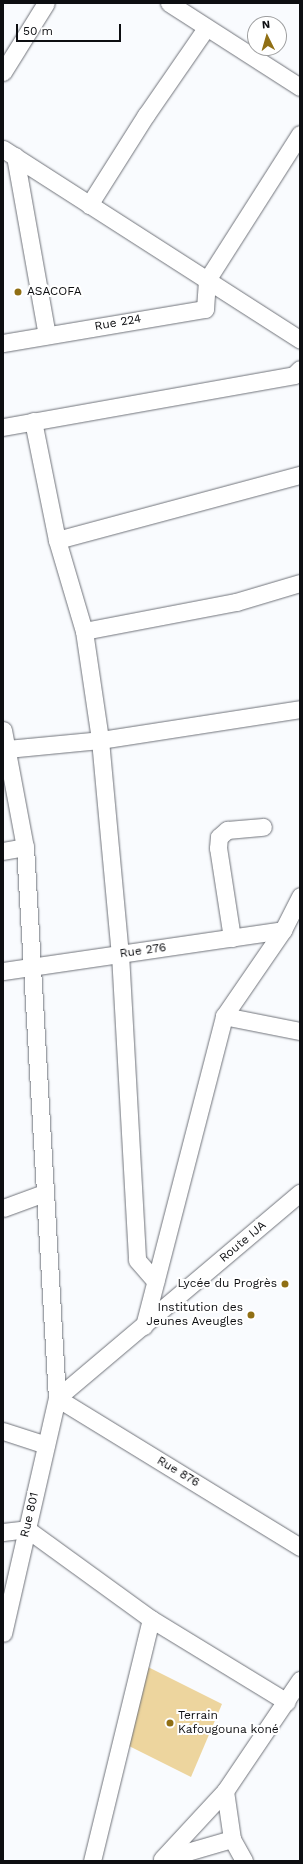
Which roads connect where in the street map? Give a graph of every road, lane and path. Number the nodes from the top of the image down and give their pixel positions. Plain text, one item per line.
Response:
1 (46, 3) edge
2 (169, 3) edge
3 (206, 28) junction
4 (3, 72) edge
5 (300, 87) edge
6 (300, 134) edge
7 (9, 153) edge
8 (89, 205) junction
9 (207, 280) junction
10 (47, 335) junction
11 (300, 340) edge
12 (3, 343) edge
13 (300, 369) edge
14 (33, 421) junction
15 (3, 427) edge
16 (300, 475) edge
17 (57, 540) junction
18 (300, 583) edge
19 (84, 631) junction
20 (300, 709) edge
21 (3, 730) edge
22 (100, 740) junction
23 (7, 749) junction
24 (263, 827) dead end
25 (24, 847) junction
26 (3, 851) edge
27 (300, 896) edge
28 (283, 930) junction
29 (232, 938) junction
30 (120, 954) junction
31 (30, 967) junction
32 (3, 971) edge
33 (224, 1016) junction
34 (300, 1031) edge
35 (44, 1193) junction
36 (300, 1193) edge
37 (3, 1208) edge
38 (155, 1282) junction
39 (144, 1326) junction
40 (57, 1398) junction
41 (3, 1431) edge
42 (46, 1445) junction
43 (27, 1529) junction
44 (3, 1532) edge
45 (300, 1547) edge
46 (151, 1619) junction
47 (3, 1633) edge
48 (300, 1680) edge
49 (287, 1702) junction
50 (225, 1790) junction
51 (232, 1839) junction
52 (160, 1860) edge
53 (92, 1861) edge
54 (244, 1861) edge

1 - 4 street
2 - 3 street
3 - 5 street
3 - 8 street
6 - 9 street
7 - 8 street
7 - 10 street
8 - 9 street
9 - 10 street, Rue 224
9 - 11 street
10 - 12 street, Rue 224
13 - 14 street
14 - 15 street
14 - 17 street
16 - 17 street
17 - 19 street
18 - 19 street
19 - 22 street
20 - 22 street
21 - 23 street, Rue 801
22 - 23 street
22 - 30 street
23 - 25 street, Rue 801
24 - 29 street
25 - 26 street
25 - 31 street, Rue 801
27 - 28 street
28 - 29 street, Rue 276
28 - 33 street
29 - 30 street, Rue 276
30 - 31 street, Rue 276
30 - 38 street
31 - 32 street, Rue 276
31 - 35 street, Rue 801
33 - 34 street
33 - 38 street
35 - 37 street
35 - 40 street, Rue 801
36 - 39 street, Route IJA
38 - 39 street
39 - 40 street, Route IJA
40 - 42 street, Rue 801
40 - 45 street, Rue 876
41 - 42 street
42 - 43 street, Rue 801
43 - 44 street
43 - 46 street
43 - 47 street, Rue 801
46 - 49 street
46 - 53 street
48 - 49 street
49 - 50 street
50 - 51 street
50 - 52 street
51 - 52 street
51 - 54 street

